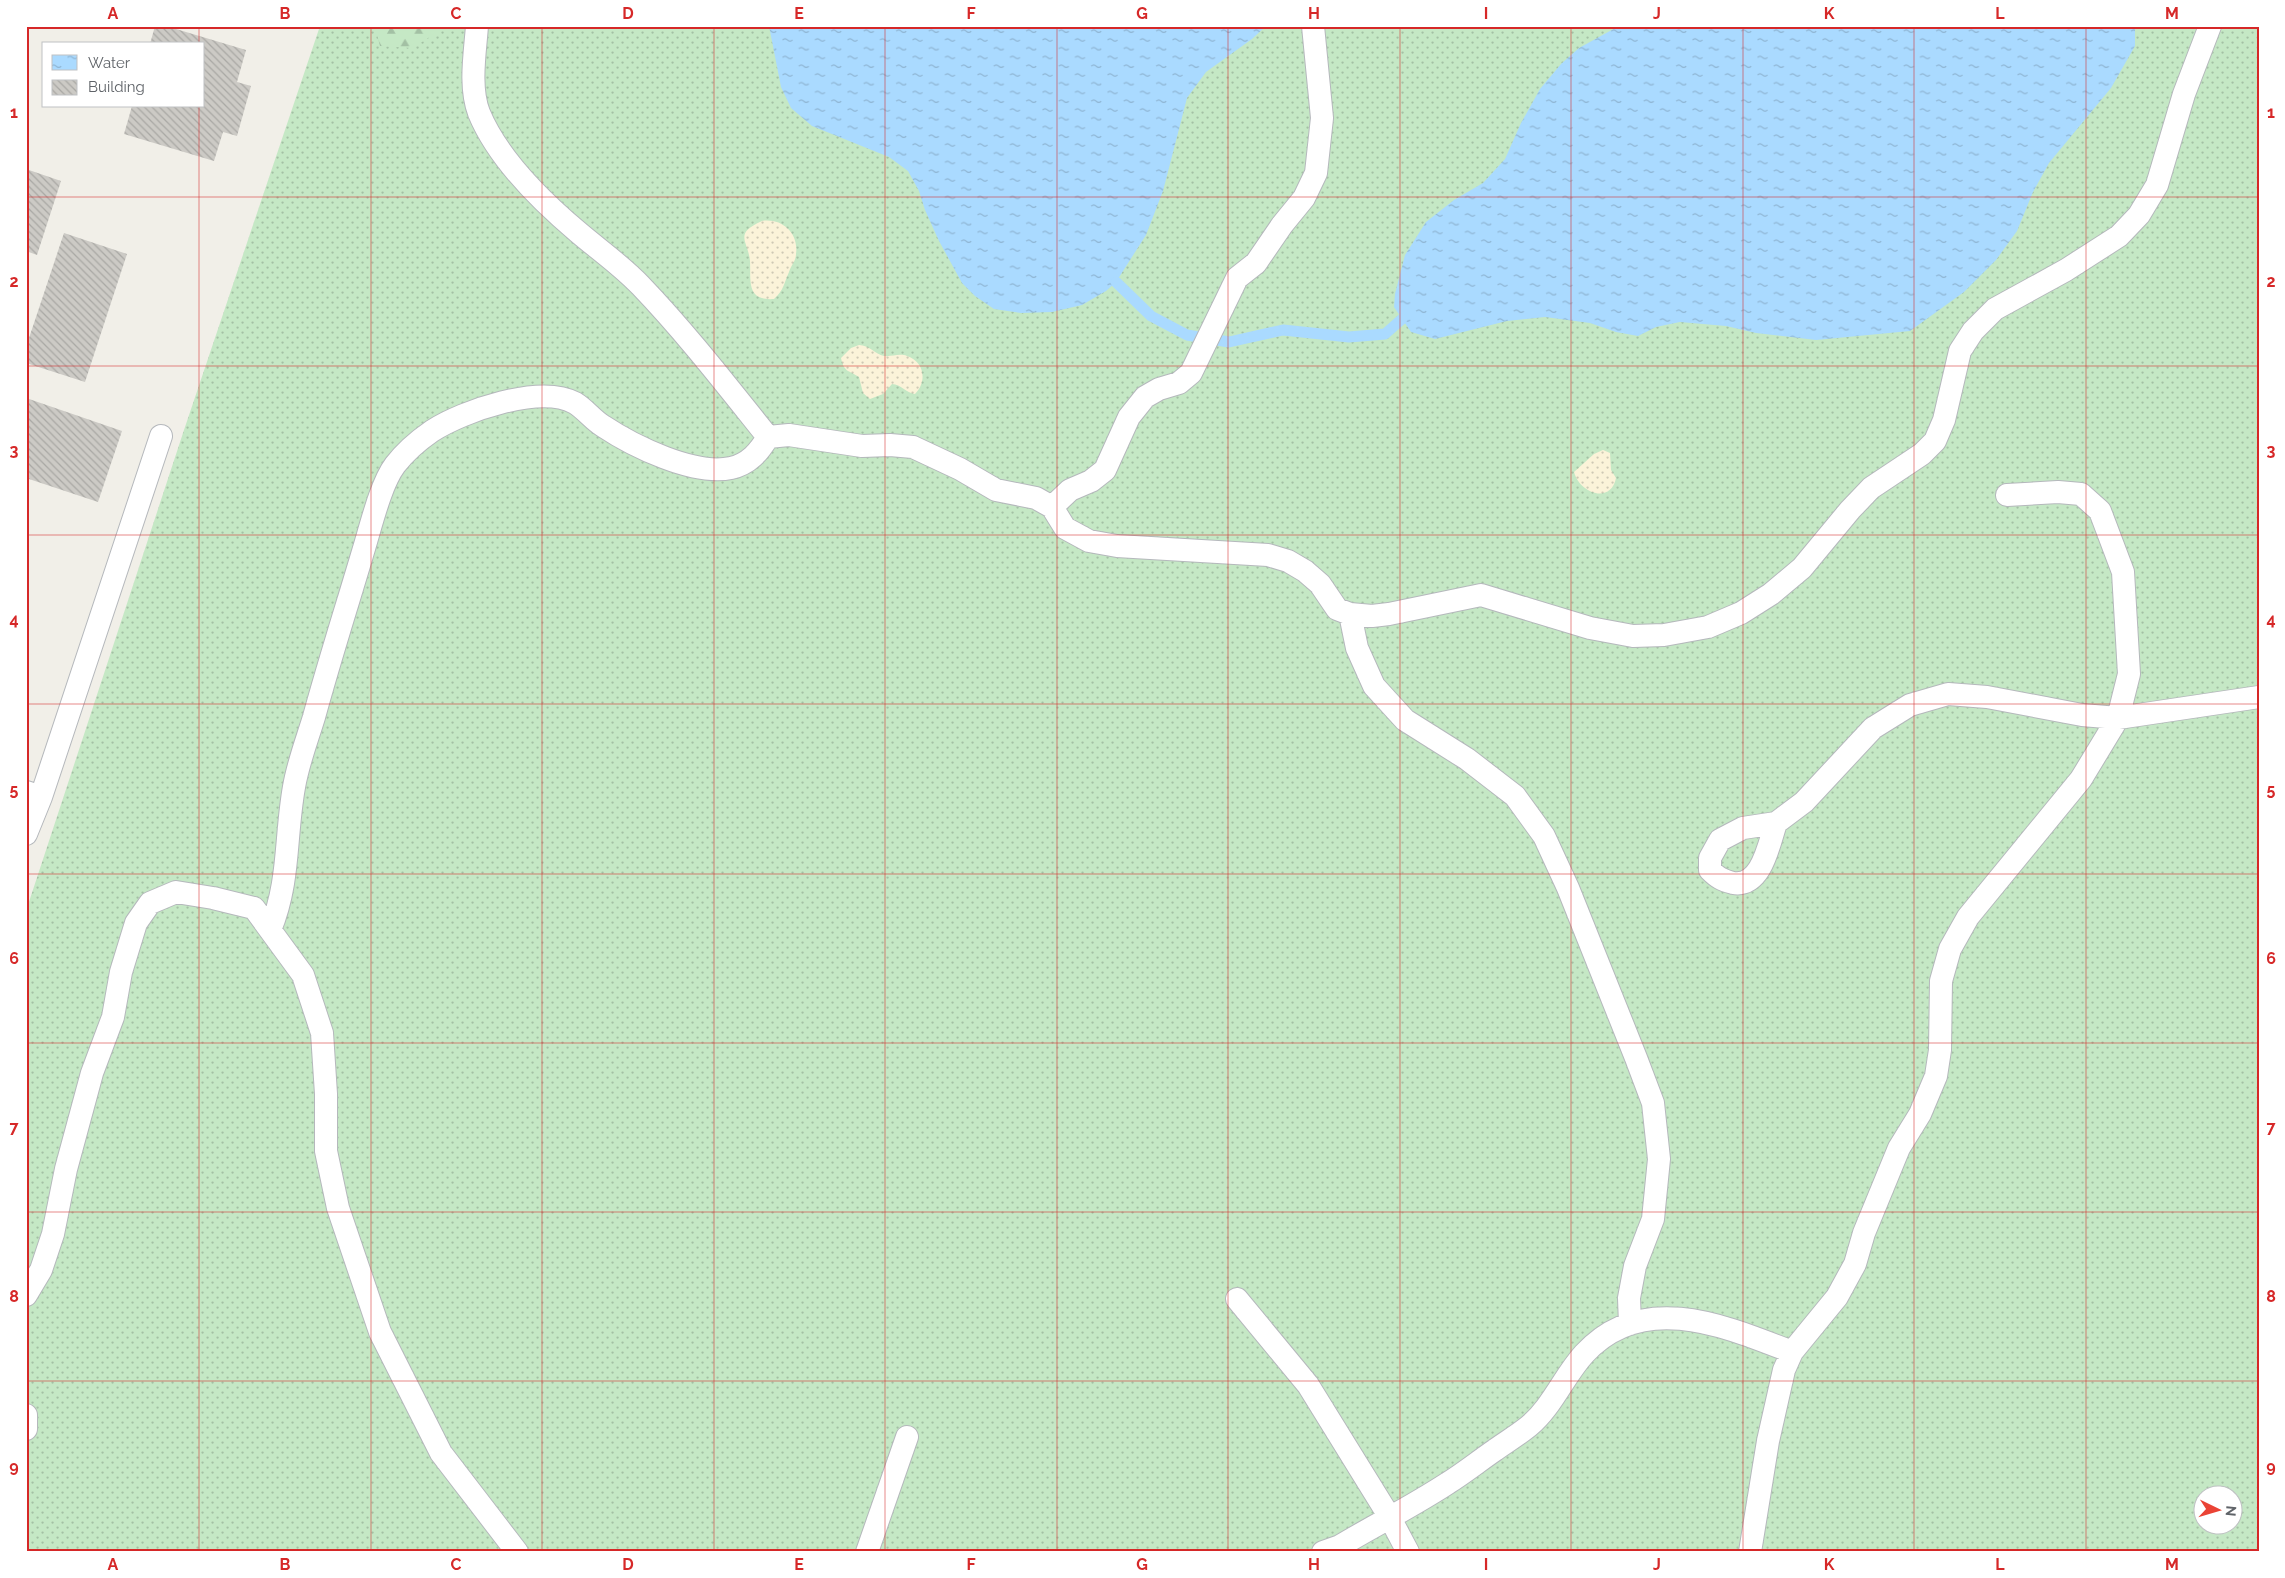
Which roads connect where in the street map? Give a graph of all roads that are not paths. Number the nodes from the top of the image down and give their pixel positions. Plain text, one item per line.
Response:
1 (477, 26) edge
2 (1313, 26) edge
3 (2210, 26) edge
4 (161, 436) dead end
5 (768, 437) junction
6 (2007, 495) dead end
7 (1052, 507) junction
8 (1350, 614) junction
9 (2259, 697) edge
10 (2118, 718) junction
11 (34, 794) edge
12 (1776, 823) dead end
13 (26, 834) edge
14 (270, 930) junction
15 (26, 1295) edge
16 (1236, 1299) dead end
17 (1630, 1324) junction
18 (1792, 1352) junction
19 (26, 1415) edge
20 (26, 1429) edge
21 (906, 1437) dead end
22 (1389, 1516) junction
23 (517, 1552) edge
24 (867, 1552) edge
25 (1323, 1552) edge
26 (1408, 1552) edge
27 (1750, 1552) edge

1 - 5 lane
2 - 7 lane
3 - 8 lane
4 - 11 lane
5 - 7 lane
5 - 14 lane
6 - 10 lane
7 - 8 lane
8 - 17 lane
9 - 10 lane
10 - 12 lane
10 - 18 lane
11 - 13 lane
14 - 15 lane
14 - 23 lane
16 - 22 lane
17 - 18 lane
17 - 22 lane
18 - 27 lane
19 - 20 lane
21 - 24 lane
22 - 25 lane
22 - 26 lane

